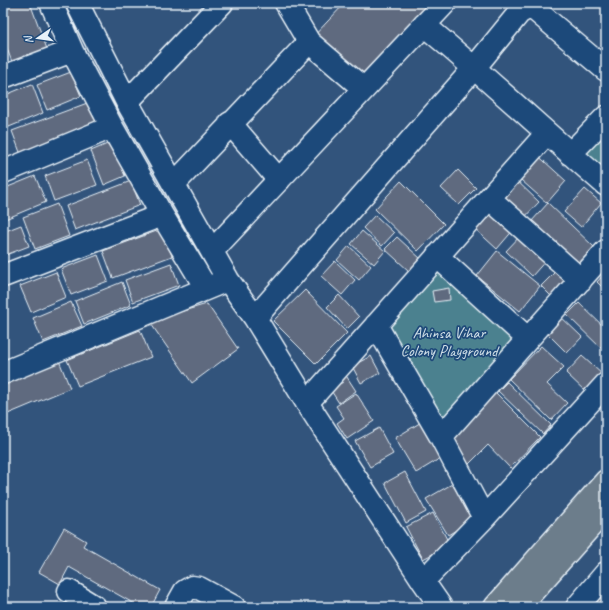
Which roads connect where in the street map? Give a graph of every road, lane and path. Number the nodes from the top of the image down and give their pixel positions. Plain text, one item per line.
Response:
1 (51, 3) edge
2 (77, 3) edge
3 (222, 3) edge
4 (286, 3) edge
5 (445, 3) edge
6 (424, 25) junction
7 (309, 42) junction
8 (72, 51) junction
9 (475, 67) junction
10 (606, 70) edge
11 (3, 77) edge
12 (364, 89) junction
13 (127, 102) junction
14 (606, 117) edge
15 (230, 123) junction
16 (112, 127) junction
17 (547, 133) junction
18 (570, 154) junction
19 (3, 172) edge
20 (279, 180) junction
21 (174, 184) junction
22 (606, 185) edge
23 (489, 198) junction
24 (162, 214) junction
25 (212, 251) junction
26 (606, 251) edge
27 (437, 256) junction
28 (3, 276) edge
29 (228, 280) junction
30 (581, 280) junction
31 (206, 288) junction
32 (255, 318) junction
33 (376, 325) junction
34 (528, 339) junction
35 (3, 373) edge
36 (606, 384) edge
37 (307, 403) junction
38 (441, 437) junction
39 (606, 481) edge
40 (606, 509) edge
41 (484, 518) junction
42 (606, 573) edge
43 (423, 581) junction
44 (69, 591) dead end
45 (96, 607) edge
46 (176, 607) edge
47 (234, 607) edge
48 (441, 607) edge
49 (495, 607) edge
50 (519, 607) edge
51 (577, 607) edge

1 - 8 street
2 - 13 street
3 - 13 street
4 - 7 street
5 - 6 street
6 - 9 street
6 - 12 street
7 - 12 street
7 - 15 street
8 - 11 street
8 - 16 street
9 - 10 street
9 - 17 street
9 - 32 street
12 - 20 street
13 - 21 street
14 - 18 street
15 - 20 street
15 - 21 street
16 - 19 street
16 - 24 street
17 - 18 street
17 - 23 street
18 - 22 street
20 - 25 street
21 - 25 street
23 - 27 street
23 - 30 street
24 - 28 street
24 - 31 street
25 - 29 street
26 - 30 street
27 - 33 street
27 - 34 street
29 - 31 street
29 - 32 street
30 - 34 street
31 - 35 street
32 - 37 street
33 - 37 street
33 - 38 street
34 - 38 street
36 - 41 street
37 - 43 street
38 - 41 street
39 - 49 main road
40 - 50 main road
41 - 43 street
42 - 51 street
43 - 48 street
44 - 45 street
46 - 47 street

